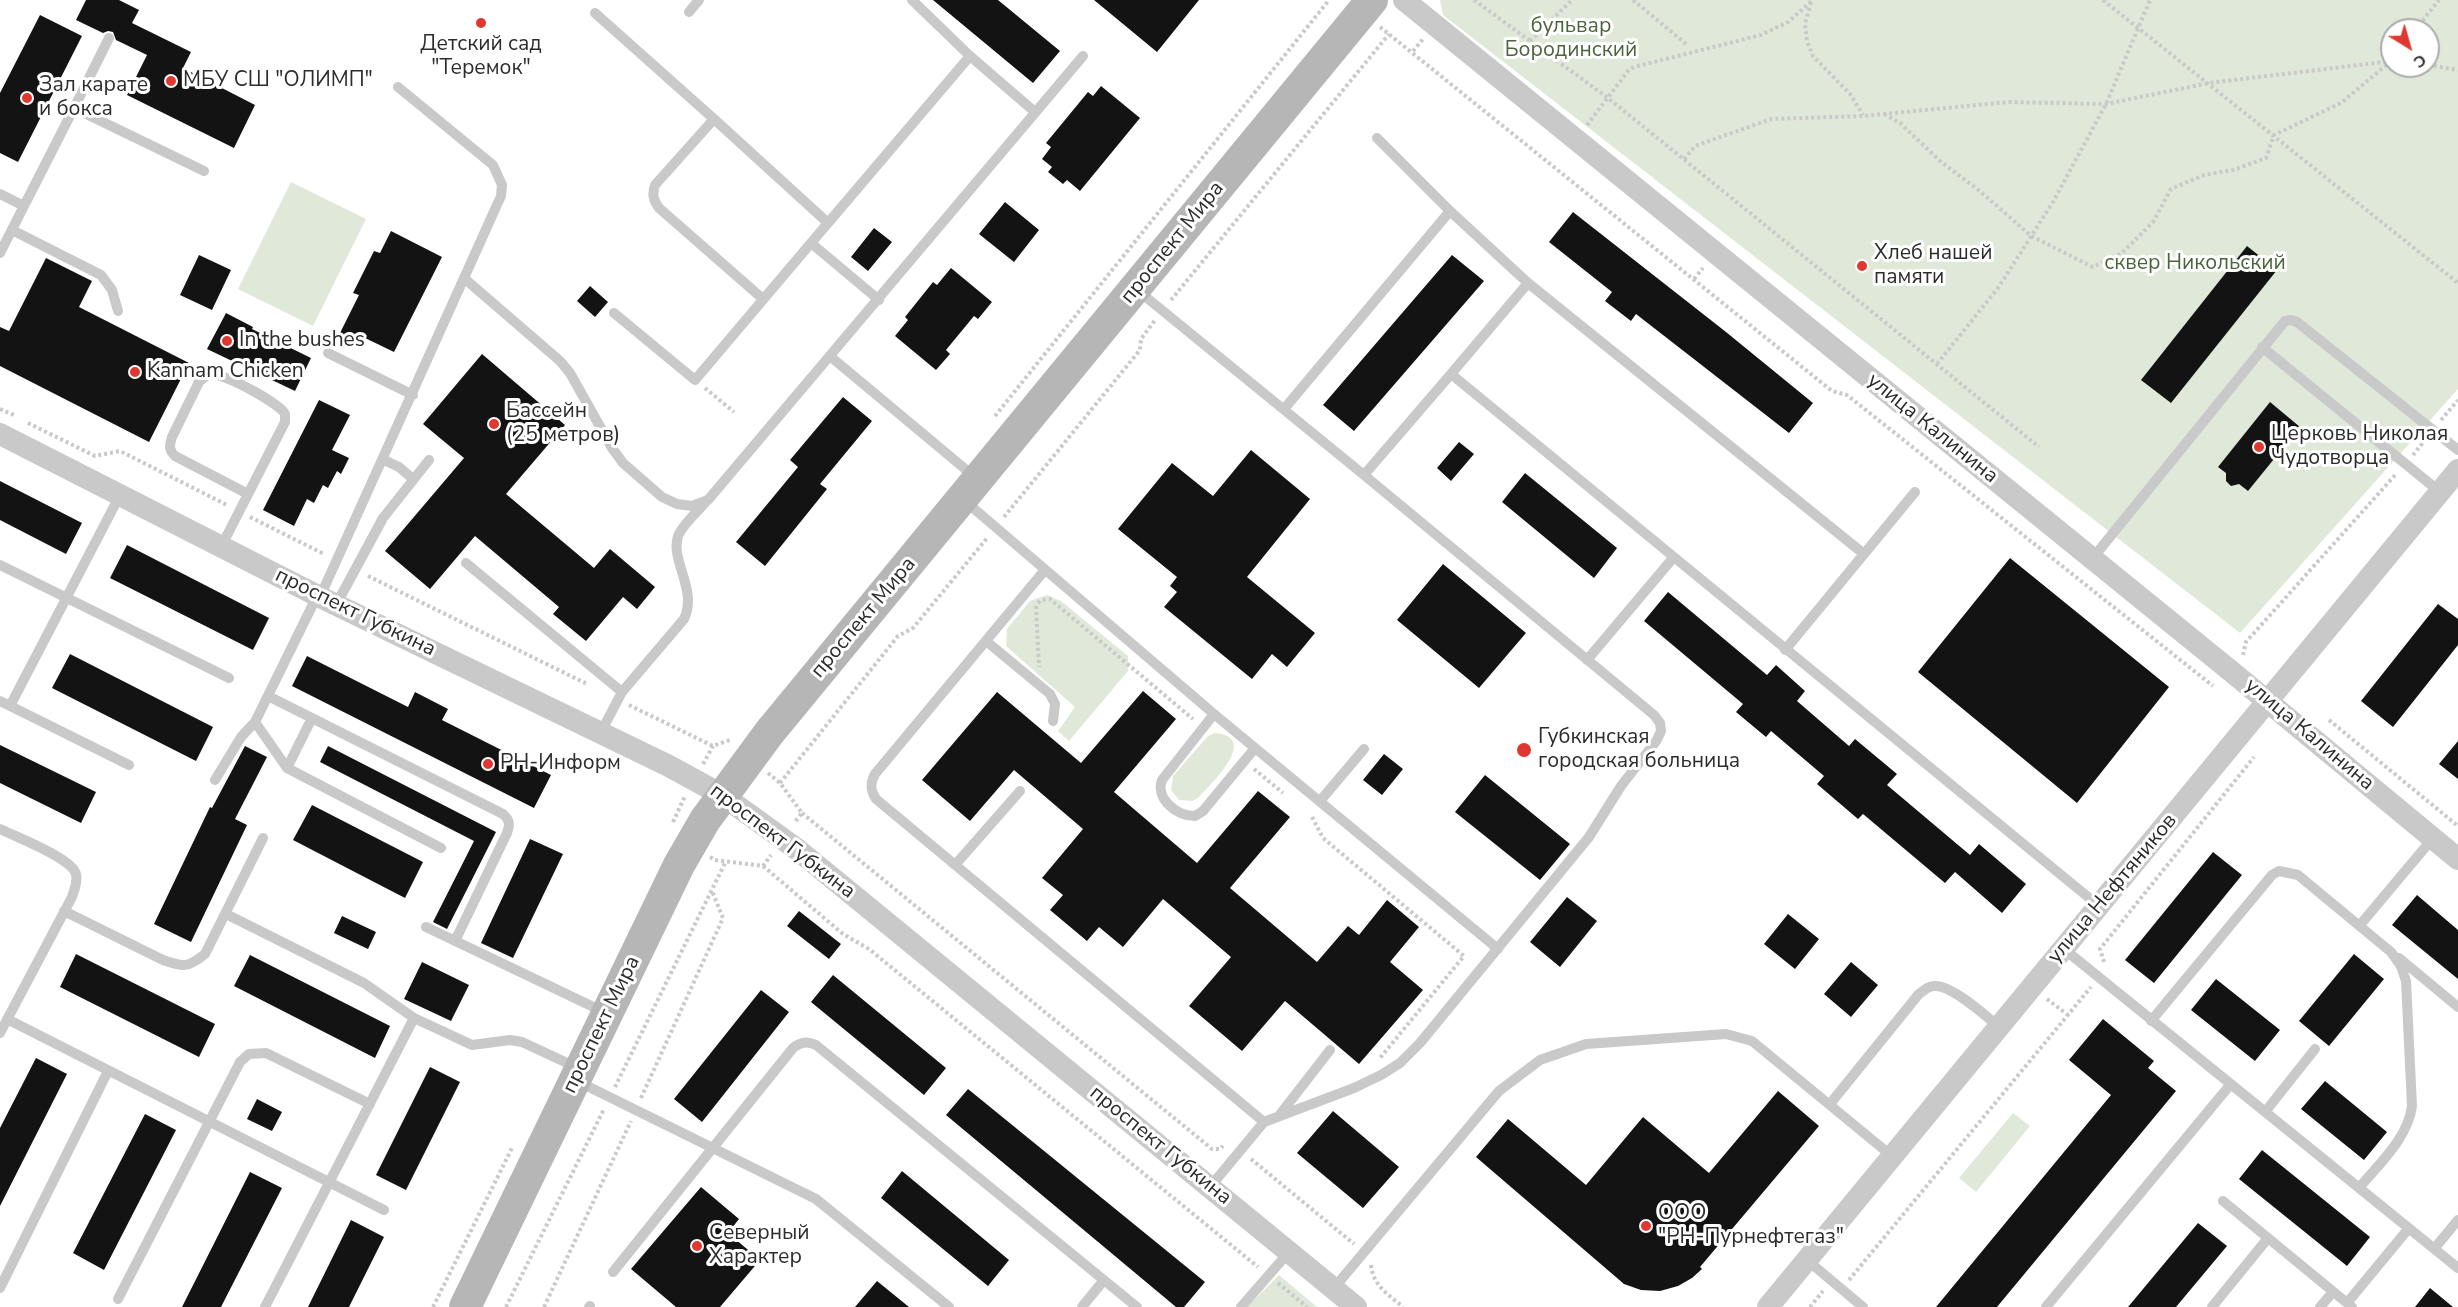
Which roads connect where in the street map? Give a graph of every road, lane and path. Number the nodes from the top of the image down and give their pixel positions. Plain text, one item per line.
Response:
1 (699, 0) edge
2 (912, 0) edge
3 (1329, 0) edge
4 (1372, 0) edge
5 (1404, 0) edge
6 (1474, 0) edge
7 (1572, 0) edge
8 (1633, 0) edge
9 (2103, 0) edge
10 (2151, 0) edge
11 (2439, 0) edge
12 (1811, 1) edge
13 (689, 12) dead end
14 (595, 13) dead end
15 (2425, 18) edge
16 (2139, 28) junction
17 (109, 38) dead end
18 (1530, 41) junction
19 (1686, 44) dead end
20 (970, 56) junction
21 (1083, 56) dead end
22 (2380, 61) edge
23 (2440, 67) edge
24 (2380, 70) edge
25 (2458, 70) edge
26 (2209, 82) junction
27 (398, 87) dead end
28 (1608, 98) junction
29 (2106, 104) junction
30 (74, 108) junction
31 (1035, 112) junction
32 (1883, 114) junction
33 (1863, 116) junction
34 (714, 119) junction
35 (1587, 125) dead end
36 (2274, 135) junction
37 (1377, 138) dead end
38 (1684, 159) junction
39 (204, 171) dead end
40 (0, 194) edge
41 (24, 206) junction
42 (1450, 211) junction
43 (828, 223) junction
44 (12, 230) junction
45 (2031, 236) junction
46 (811, 243) junction
47 (0, 254) edge
48 (465, 279) junction
49 (1528, 283) junction
50 (2458, 283) edge
51 (1136, 289) junction
52 (763, 299) junction
53 (879, 300) junction
54 (118, 311) dead end
55 (1162, 311) junction
56 (614, 313) dead end
57 (2262, 347) junction
58 (328, 353) dead end
59 (831, 357) junction
60 (1936, 364) junction
61 (1451, 374) junction
62 (695, 380) junction
63 (413, 395) junction
64 (2458, 400) edge
65 (1284, 409) junction
66 (734, 412) dead end
67 (987, 425) dead end
68 (2433, 430) junction
69 (0, 434) edge
70 (2039, 447) dead end
71 (2458, 450) edge
72 (384, 460) junction
73 (429, 460) dead end
74 (2405, 464) junction
75 (2458, 470) edge
76 (1364, 475) junction
77 (413, 479) junction
78 (970, 490) junction
79 (1916, 492) dead end
80 (2440, 492) junction
81 (248, 494) junction
82 (120, 495) junction
83 (708, 500) junction
84 (995, 528) junction
85 (220, 547) junction
86 (1864, 554) junction
87 (1673, 558) junction
88 (2092, 559) junction
89 (466, 563) dead end
90 (0, 565) edge
91 (1044, 571) junction
92 (66, 597) junction
93 (325, 600) junction
94 (1036, 606) dead end
95 (986, 641) junction
96 (1785, 650) junction
97 (1587, 660) junction
98 (2242, 660) dead end
99 (1040, 677) dead end
100 (229, 678) dead end
101 (2218, 690) dead end
102 (622, 692) junction
103 (268, 696) junction
104 (2269, 701) junction
105 (5, 703) edge
106 (1214, 714) junction
107 (312, 718) junction
108 (2329, 720) dead end
109 (1053, 721) dead end
110 (255, 722) junction
111 (601, 732) junction
112 (736, 733) dead end
113 (713, 746) dead end
114 (1255, 748) junction
115 (1364, 749) dead end
116 (2254, 757) dead end
117 (129, 765) dead end
118 (287, 768) junction
119 (215, 780) dead end
120 (780, 783) dead end
121 (1020, 791) dead end
122 (722, 795) junction
123 (1320, 801) junction
124 (802, 813) dead end
125 (2458, 826) edge
126 (0, 829) edge
127 (263, 837) dead end
128 (2433, 838) junction
129 (441, 848) dead end
130 (2458, 859) edge
131 (955, 865) junction
132 (763, 866) dead end
133 (2099, 906) junction
134 (64, 911) junction
135 (226, 914) junction
136 (2360, 925) junction
137 (426, 927) dead end
138 (455, 941) junction
139 (2064, 949) junction
140 (1498, 950) junction
141 (2391, 952) junction
142 (2099, 978) junction
143 (2458, 1007) edge
144 (607, 1014) junction
145 (414, 1018) junction
146 (7, 1019) junction
147 (2151, 1021) junction
148 (1999, 1027) junction
149 (0, 1033) edge
150 (2315, 1049) dead end
151 (1330, 1050) dead end
152 (108, 1071) junction
153 (578, 1075) junction
154 (2230, 1085) junction
155 (370, 1104) junction
156 (1830, 1104) junction
157 (2265, 1112) junction
158 (1278, 1117) junction
159 (209, 1122) junction
160 (1264, 1122) junction
161 (713, 1148) junction
162 (1241, 1150) junction
163 (1893, 1156) junction
164 (329, 1183) junction
165 (1210, 1188) junction
166 (2359, 1188) junction
167 (2223, 1202) dead end
168 (384, 1210) dead end
169 (2458, 1220) edge
170 (2409, 1228) junction
171 (2268, 1238) junction
172 (2434, 1249) junction
173 (1289, 1252) junction
174 (1364, 1252) junction
175 (1806, 1260) junction
176 (2458, 1268) edge
177 (613, 1272) dead end
178 (1269, 1275) junction
179 (1104, 1280) junction
180 (1826, 1287) dead end
181 (0, 1288) edge
182 (1334, 1288) junction
183 (1842, 1289) junction
184 (2333, 1292) junction
185 (118, 1299) dead end
186 (2350, 1305) edge
187 (265, 1307) edge
188 (465, 1307) edge
189 (949, 1307) edge
190 (1082, 1307) edge
191 (1137, 1307) edge
192 (1241, 1307) edge
193 (1307, 1307) edge
194 (1356, 1307) edge
195 (1403, 1307) edge
196 (1768, 1307) edge
197 (1810, 1307) edge
198 (1863, 1307) edge
199 (2046, 1307) edge
200 (2212, 1307) edge
201 (2320, 1307) edge

1 - 13 lane
2 - 20 lane
3 - 67 path
4 - 51 main road, проспект Мира
5 - 88 street, улица Калинина
6 - 18 path
7 - 18 path
8 - 19 path
9 - 16 path
10 - 16 path
11 - 15 path
12 - 28 path
12 - 33 path
14 - 34 lane
16 - 26 path
16 - 29 path
17 - 30 lane
18 - 28 path
20 - 31 lane
20 - 43 lane
21 - 31 lane
22 - 26 path
23 - 25 path
24 - 36 path
26 - 29 path
26 - 36 path
27 - 48 lane
28 - 35 path
28 - 38 path
29 - 32 path
29 - 45 path
30 - 39 lane
30 - 41 lane
31 - 53 lane
32 - 33 path
32 - 45 path
33 - 38 path
34 - 43 lane
34 - 52 lane
36 - 45 path
36 - 50 path
37 - 42 lane
38 - 60 path
40 - 41 lane
41 - 44 lane
42 - 49 lane
42 - 65 lane
43 - 46 lane
44 - 47 lane
44 - 54 lane
45 - 60 path
46 - 52 lane
46 - 53 lane
48 - 63 lane
48 - 83 lane
49 - 61 lane
49 - 86 lane
51 - 55 lane
51 - 78 main road, проспект Мира
52 - 62 lane
53 - 59 lane
55 - 65 lane
55 - 84 path
55 - 101 path
56 - 62 lane
57 - 68 lane
57 - 74 lane
57 - 88 lane
58 - 63 lane
59 - 78 lane
59 - 83 lane
60 - 70 path
61 - 76 lane
61 - 87 lane
62 - 66 path
63 - 72 lane
64 - 68 path
65 - 76 lane
68 - 71 lane
68 - 74 path
69 - 82 street, проспект Губкина
72 - 77 lane
72 - 93 lane
73 - 77 lane
74 - 80 lane
74 - 98 path
75 - 80 street, улица Нефтяников
76 - 97 lane
77 - 93 lane
78 - 84 lane
78 - 122 main road, проспект Мира
79 - 86 lane
80 - 104 street, улица Нефтяников
81 - 81 lane
81 - 85 lane
82 - 85 street, проспект Губкина
82 - 92 lane
83 - 102 lane
84 - 91 lane
84 - 120 path
85 - 93 street, проспект Губкина
86 - 96 lane
87 - 96 lane
87 - 97 lane
88 - 104 street, улица Калинина
89 - 102 lane
90 - 92 lane
91 - 95 lane
91 - 106 lane
92 - 100 lane
92 - 105 lane
93 - 103 lane
93 - 111 street, проспект Губкина
94 - 99 path
95 - 109 lane
95 - 131 lane
96 - 133 lane
97 - 140 lane
102 - 111 lane
103 - 107 lane
103 - 110 lane
104 - 128 street, улица Калинина
104 - 133 street, улица Нефтяников
105 - 117 lane
106 - 114 lane
106 - 114 lane
107 - 118 lane
107 - 138 lane
108 - 125 path
110 - 118 lane
110 - 119 lane
111 - 122 street, проспект Губкина
112 - 113 path
114 - 123 lane
115 - 123 lane
116 - 142 path
118 - 129 lane
121 - 131 lane
122 - 144 main road, проспект Мира
122 - 165 street, проспект Губкина
123 - 140 lane
124 - 162 path
126 - 134 lane
127 - 135 lane
128 - 130 street, улица Калинина
128 - 136 lane
131 - 160 lane
132 - 178 path
133 - 139 street, улица Нефтяников
134 - 135 lane
134 - 146 lane
135 - 145 lane
136 - 141 lane
136 - 147 lane
137 - 138 lane
138 - 144 lane
139 - 142 lane
139 - 148 street, улица Нефтяников
140 - 158 lane
141 - 143 lane
141 - 166 lane
142 - 147 lane
142 - 183 path
144 - 153 main road, проспект Мира
145 - 153 lane
145 - 155 lane
146 - 149 lane
146 - 152 lane
147 - 154 lane
148 - 156 lane
148 - 163 street, улица Нефтяников
150 - 157 lane
151 - 158 lane
152 - 159 lane
152 - 181 lane
153 - 161 lane
153 - 188 main road, проспект Мира
154 - 157 lane
154 - 199 lane
155 - 159 lane
155 - 164 lane
156 - 163 lane
156 - 174 lane
157 - 166 lane
158 - 160 lane
159 - 164 lane
159 - 185 lane
160 - 162 lane
161 - 177 lane
161 - 179 lane
161 - 189 lane
162 - 165 lane
162 - 174 path
163 - 175 street, улица Нефтяников
164 - 168 lane
164 - 187 lane
165 - 173 street, проспект Губкина
166 - 170 lane
167 - 171 lane
169 - 172 lane
170 - 172 lane
170 - 186 lane
171 - 184 lane
171 - 200 lane
172 - 176 lane
173 - 178 lane
173 - 182 street, проспект Губкина
174 - 182 lane
174 - 195 path
175 - 183 lane
175 - 196 street, улица Нефтяников
178 - 192 lane
178 - 193 path
179 - 190 lane
179 - 191 lane
180 - 197 path
182 - 194 street, проспект Губкина
183 - 198 lane
184 - 186 lane
184 - 201 lane

